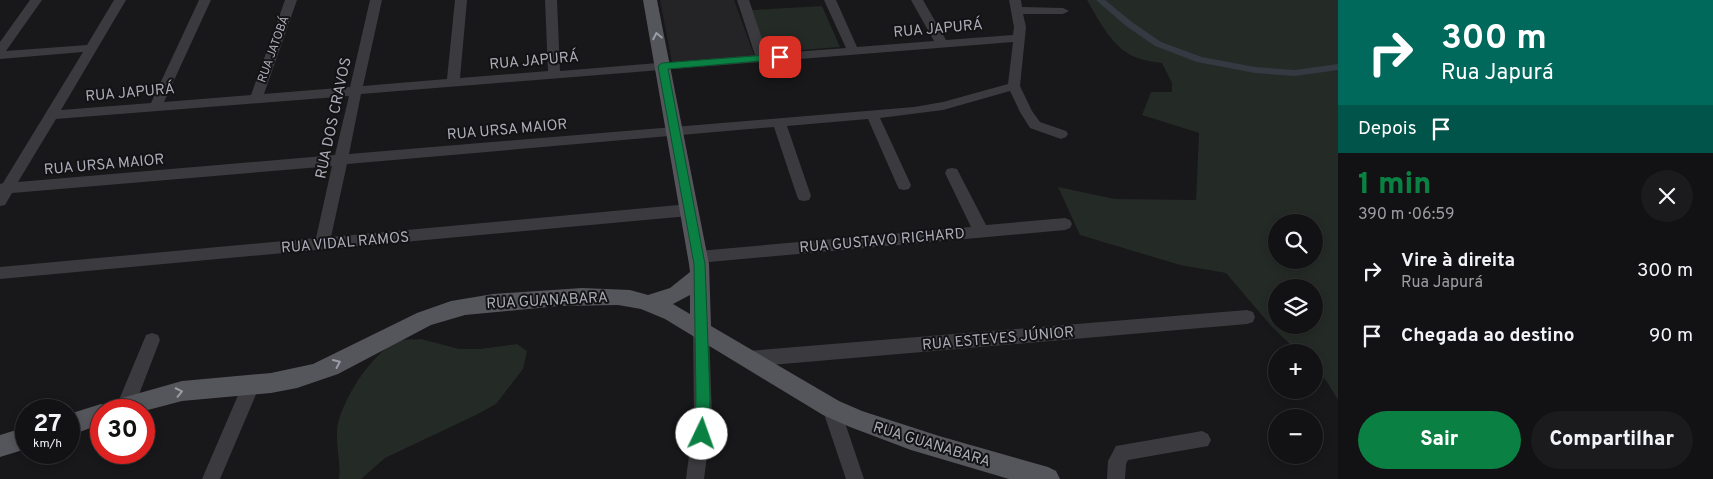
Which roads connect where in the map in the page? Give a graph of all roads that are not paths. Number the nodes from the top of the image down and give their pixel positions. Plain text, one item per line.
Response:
1 (36, 0) edge
2 (120, 0) edge
3 (205, 0) edge
4 (291, 0) edge
5 (376, 0) edge
6 (461, 0) edge
7 (551, 0) edge
8 (650, 0) edge
9 (743, 0) edge
10 (830, 0) edge
11 (917, 0) edge
12 (1014, 4) edge
13 (1063, 11) dead end
14 (1019, 38) junction
15 (942, 44) junction
16 (91, 48) junction
17 (0, 50) edge
18 (853, 51) junction
19 (0, 56) edge
20 (762, 58) junction
21 (662, 66) junction
22 (554, 75) junction
23 (453, 83) junction
24 (1014, 86) junction
25 (356, 91) junction
26 (256, 99) junction
27 (155, 107) junction
28 (872, 114) junction
29 (51, 115) junction
30 (779, 122) junction
31 (674, 131) junction
32 (1061, 134) dead end
33 (340, 160) junction
34 (952, 173) dead end
35 (904, 185) dead end
36 (4, 189) edge
37 (804, 196) dead end
38 (0, 201) edge
39 (689, 210) junction
40 (1065, 224) dead end
41 (982, 231) junction
42 (322, 244) junction
43 (699, 265) junction
44 (0, 273) edge
45 (648, 303) junction
46 (1247, 317) dead end
47 (701, 330) junction
48 (152, 340) dead end
49 (748, 359) junction
50 (251, 385) junction
51 (124, 399) edge
52 (155, 399) edge
53 (832, 408) junction
54 (1202, 440) dead end
55 (15, 441) edge
56 (0, 446) edge
57 (211, 479) edge
58 (695, 479) edge
59 (855, 479) edge
60 (1048, 479) edge
61 (1116, 479) edge

1 - 17 street
2 - 16 street
3 - 27 street
4 - 26 street, RUA JATOBÁ
5 - 25 street, RUA DOS CRAVOS
6 - 23 street
7 - 22 street
21 -> 8 main road
9 - 20 street
10 - 18 street
11 - 15 street
12 - 13 street
12 - 14 street
14 - 15 street, RUA JAPURÁ
14 - 24 street
15 - 18 street, RUA JAPURÁ
16 - 19 street
16 - 29 street
18 - 20 street, RUA JAPURÁ
20 - 21 street, RUA JAPURÁ
21 - 22 street, RUA JAPURÁ
21 - 31 main road
22 - 23 street, RUA JAPURÁ
23 - 25 street, RUA JAPURÁ
24 - 28 street, RUA URSA MAIOR
24 - 32 street
25 - 26 street, RUA JAPURÁ
25 - 33 street, RUA DOS CRAVOS
26 - 27 street, RUA JAPURÁ
27 - 29 street, RUA JAPURÁ
28 - 30 street, RUA URSA MAIOR
28 - 35 street
29 - 36 street
30 - 31 street, RUA URSA MAIOR
30 - 37 street
31 - 33 street, RUA URSA MAIOR
31 - 39 main road
33 - 36 street, RUA URSA MAIOR
33 - 42 street, RUA DOS CRAVOS
34 - 41 street
36 - 38 street
39 - 42 street, RUA VIDAL RAMOS
39 - 43 main road
40 - 41 street, RUA GUSTAVO RICHARD
41 - 43 street, RUA GUSTAVO RICHARD
42 - 44 street, RUA VIDAL RAMOS
43 - 45 main road
43 - 47 main road
45 - 47 main road, RUA GUANABARA
50 -> 45 main road, RUA GUANABARA
46 - 49 street, RUA ESTEVES JÚNIOR
47 - 49 main road, RUA GUANABARA
47 - 58 street
48 - 51 street
49 - 53 main road, RUA GUANABARA
52 -> 50 main road, RUA GUANABARA
50 - 57 street
53 - 59 street
53 - 60 main road, RUA GUANABARA
54 - 61 street
55 - 56 main road

